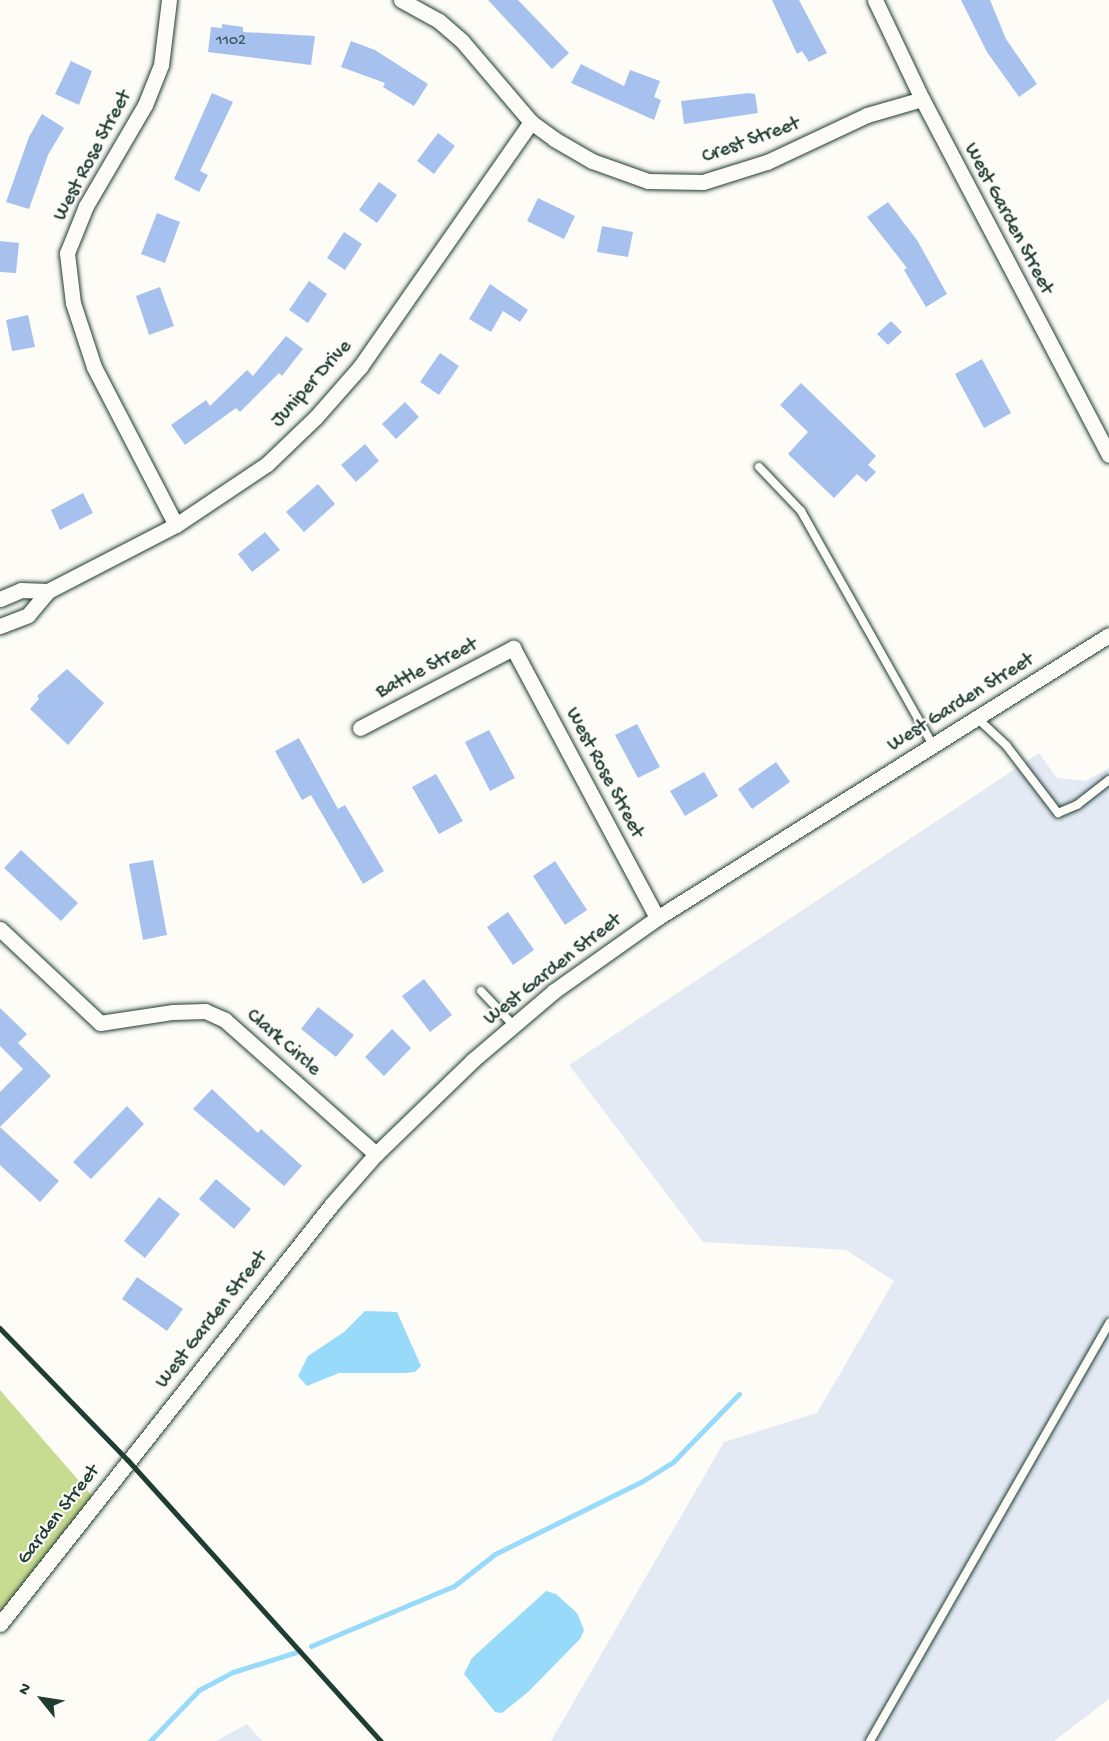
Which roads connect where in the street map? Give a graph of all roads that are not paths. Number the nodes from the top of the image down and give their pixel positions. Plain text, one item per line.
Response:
1 (169, 0) edge
2 (401, 0) edge
3 (875, 0) edge
4 (921, 99) junction
5 (531, 122) junction
6 (1109, 455) edge
7 (759, 467) dead end
8 (176, 525) junction
9 (48, 591) junction
10 (0, 599) edge
11 (0, 626) edge
12 (1109, 635) edge
13 (513, 648) joint
14 (976, 718) junction
15 (360, 728) dead end
16 (933, 745) junction
17 (1109, 780) edge
18 (657, 918) junction
19 (0, 929) edge
20 (481, 991) dead end
21 (513, 1025) junction
22 (376, 1154) junction
23 (1109, 1323) edge
24 (128, 1460) joint
25 (0, 1624) edge
26 (870, 1741) edge

1 - 8 street, West Rose Street
2 - 5 street, Crest Street
3 - 4 street, West Garden Street
4 - 5 street, Crest Street
4 - 6 street, West Garden Street
5 - 8 street, Juniper Drive
7 - 16 lane
8 - 9 street, Juniper Drive
9 - 10 street, Juniper Drive
9 - 11 street, Juniper Drive
12 - 14 street, West Garden Street
13 - 15 street, Battle Street
13 - 18 street, West Rose Street
14 - 16 street, West Garden Street
14 - 17 lane
16 - 18 street, West Garden Street
18 - 21 street, West Garden Street
19 - 22 street, Clark Circle
20 - 21 lane
21 - 22 street, West Garden Street
22 - 24 street, West Garden Street
23 - 26 lane
24 - 25 street, Garden Street

